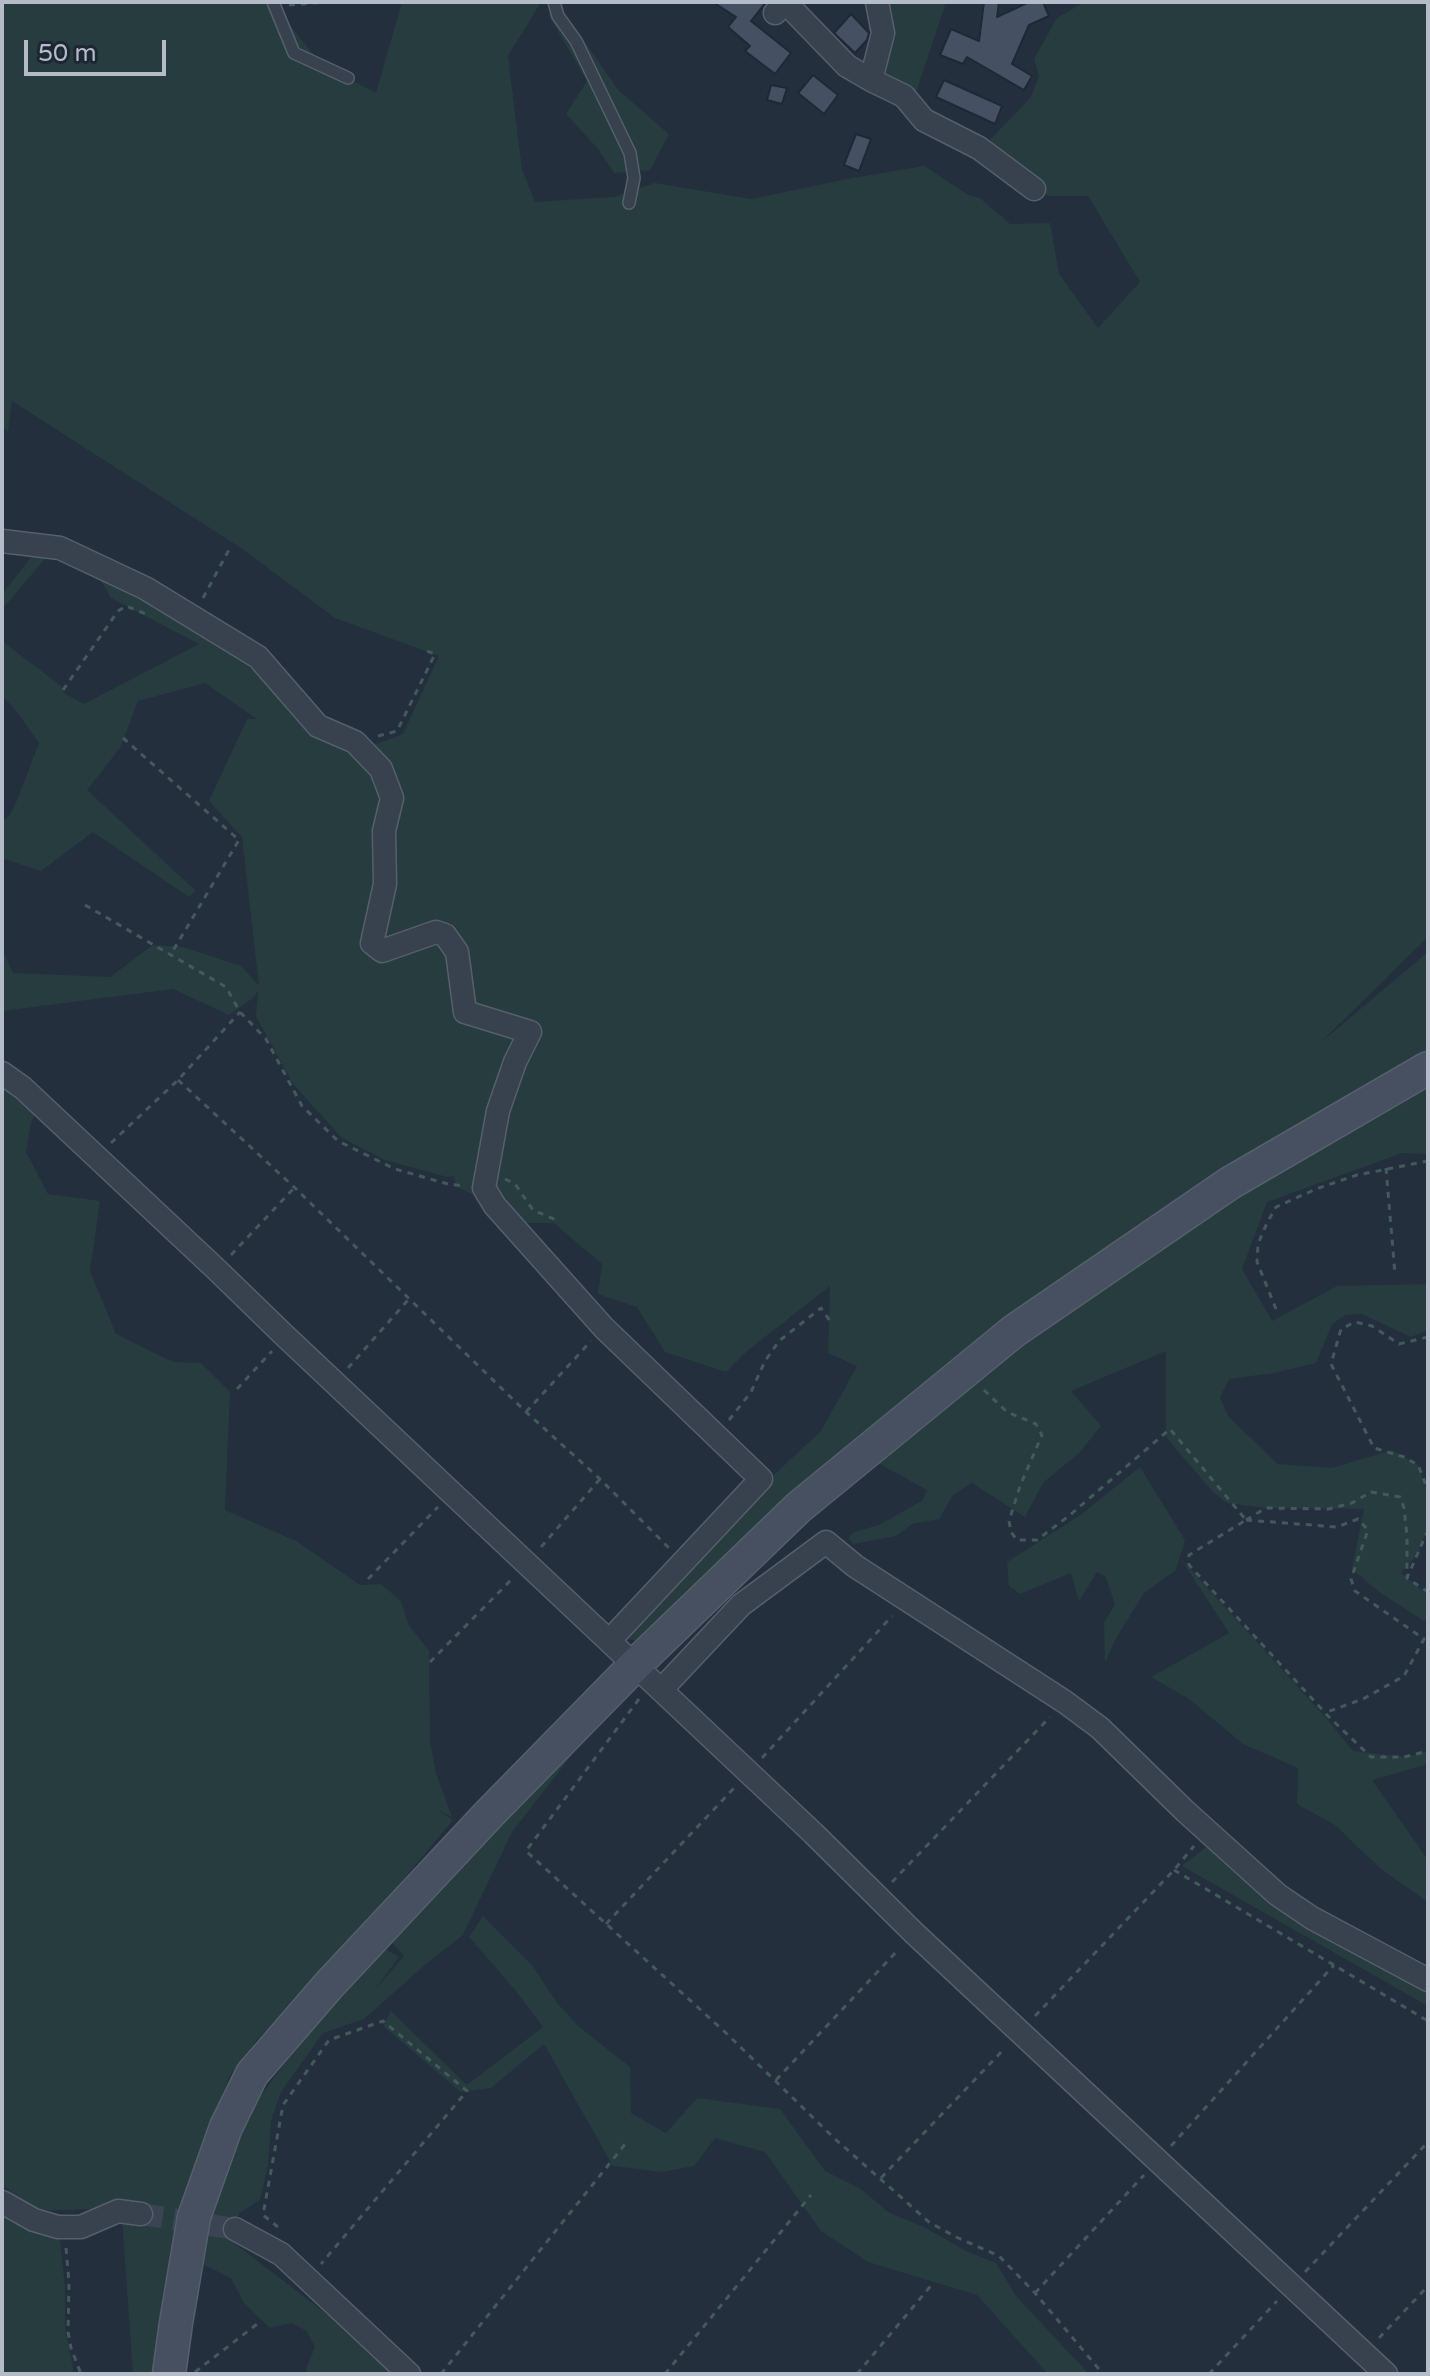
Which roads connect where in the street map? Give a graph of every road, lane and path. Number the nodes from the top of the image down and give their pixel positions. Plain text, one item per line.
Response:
1 (325, 2) edge
2 (554, 2) edge
3 (877, 2) edge
4 (273, 4) edge
5 (775, 13) dead end
6 (348, 78) dead end
7 (871, 80) junction
8 (1034, 189) dead end
9 (629, 203) dead end
10 (2, 541) edge
11 (231, 546) dead end
12 (194, 616) junction
13 (152, 617) dead end
14 (424, 650) dead end
15 (63, 690) dead end
16 (123, 738) dead end
17 (355, 742) junction
18 (85, 905) dead end
19 (171, 954) junction
20 (240, 1012) junction
21 (1428, 1068) edge
22 (2, 1073) edge
23 (178, 1080) junction
24 (97, 1157) junction
25 (1428, 1161) edge
26 (1386, 1168) junction
27 (486, 1179) junction
28 (295, 1188) junction
29 (556, 1220) dead end
30 (217, 1270) junction
31 (1395, 1274) dead end
32 (408, 1300) junction
33 (1276, 1309) dead end
34 (830, 1321) dead end
35 (604, 1328) junction
36 (285, 1336) junction
37 (1428, 1337) edge
38 (964, 1371) junction
39 (334, 1382) junction
40 (237, 1389) dead end
41 (526, 1412) junction
42 (717, 1435) junction
43 (600, 1479) junction
44 (1428, 1490) edge
45 (452, 1493) junction
46 (1246, 1520) junction
47 (1428, 1530) edge
48 (683, 1562) junction
49 (527, 1563) junction
50 (1407, 1578) junction
51 (368, 1579) dead end
52 (1428, 1592) edge
53 (907, 1599) junction
54 (609, 1641) junction
55 (430, 1662) dead end
56 (650, 1679) junction
57 (1065, 1702) junction
58 (1325, 1712) junction
59 (1428, 1751) edge
60 (749, 1773) junction
61 (1207, 1831) junction
62 (1174, 1870) junction
63 (878, 1896) junction
64 (606, 1924) junction
65 (914, 1933) junction
66 (1334, 1965) junction
67 (1428, 1980) edge
68 (1428, 2021) edge
69 (1021, 2032) junction
70 (776, 2080) junction
71 (1428, 2142) edge
72 (626, 2143) dead end
73 (1158, 2160) junction
74 (881, 2178) junction
75 (811, 2195) dead end
76 (2, 2202) edge
77 (141, 2214) tunnel mouth
78 (64, 2227) junction
79 (235, 2229) tunnel mouth
80 (286, 2234) dead end
81 (309, 2280) junction
82 (934, 2282) dead end
83 (1292, 2285) junction
84 (1428, 2286) edge
85 (1035, 2293) junction
86 (261, 2321) dead end
87 (1365, 2354) junction
88 (81, 2374) edge
89 (169, 2374) edge
90 (192, 2374) edge
91 (409, 2374) edge
92 (441, 2374) edge
93 (665, 2374) edge
94 (857, 2374) edge
95 (1103, 2374) edge
96 (1209, 2374) edge
97 (1386, 2374) edge

1 - 4 path
2 - 9 lane
3 - 7 street
4 - 6 lane
5 - 7 street
7 - 8 street
10 - 12 street
11 - 12 path
12 - 17 street
13 - 15 path
14 - 17 path
16 - 19 path
17 - 27 street
18 - 19 path
19 - 20 path
20 - 23 path
20 - 27 path
21 - 38 street
22 - 24 street
23 - 24 path
23 - 28 path
24 - 30 street
25 - 26 path
26 - 31 path
26 - 33 path
27 - 29 path
27 - 35 street
28 - 30 path
28 - 32 path
30 - 36 street
32 - 39 path
32 - 41 path
34 - 42 path
35 - 41 path
35 - 42 street
36 - 39 street
36 - 40 path
37 - 44 path
38 - 46 path
38 - 56 street
39 - 45 street
41 - 43 path
42 - 48 street
43 - 48 path
43 - 49 path
45 - 49 street
45 - 51 path
46 - 50 path
46 - 58 path
46 - 58 path
47 - 50 path
48 - 54 street
49 - 54 street
49 - 55 path
50 - 52 path
53 - 56 street
53 - 57 street
53 - 60 path
54 - 56 street
56 - 60 street
56 - 64 path
56 - 89 street
57 - 61 street
57 - 63 path
58 - 59 path
60 - 63 street
60 - 64 path
61 - 62 path
61 - 67 street
62 - 66 path
62 - 69 path
63 - 65 street
64 - 70 path
65 - 69 street
65 - 70 path
66 - 68 path
66 - 73 path
69 - 73 street
69 - 74 path
70 - 74 path
71 - 83 path
72 - 92 path
73 - 83 street
73 - 85 path
74 - 85 path
75 - 93 path
76 - 78 street
77 - 78 street
78 - 88 path
79 - 81 street
80 - 81 path
81 - 91 street
82 - 94 path
83 - 87 street
83 - 96 path
84 - 87 path
85 - 95 path
86 - 90 path
87 - 97 street

